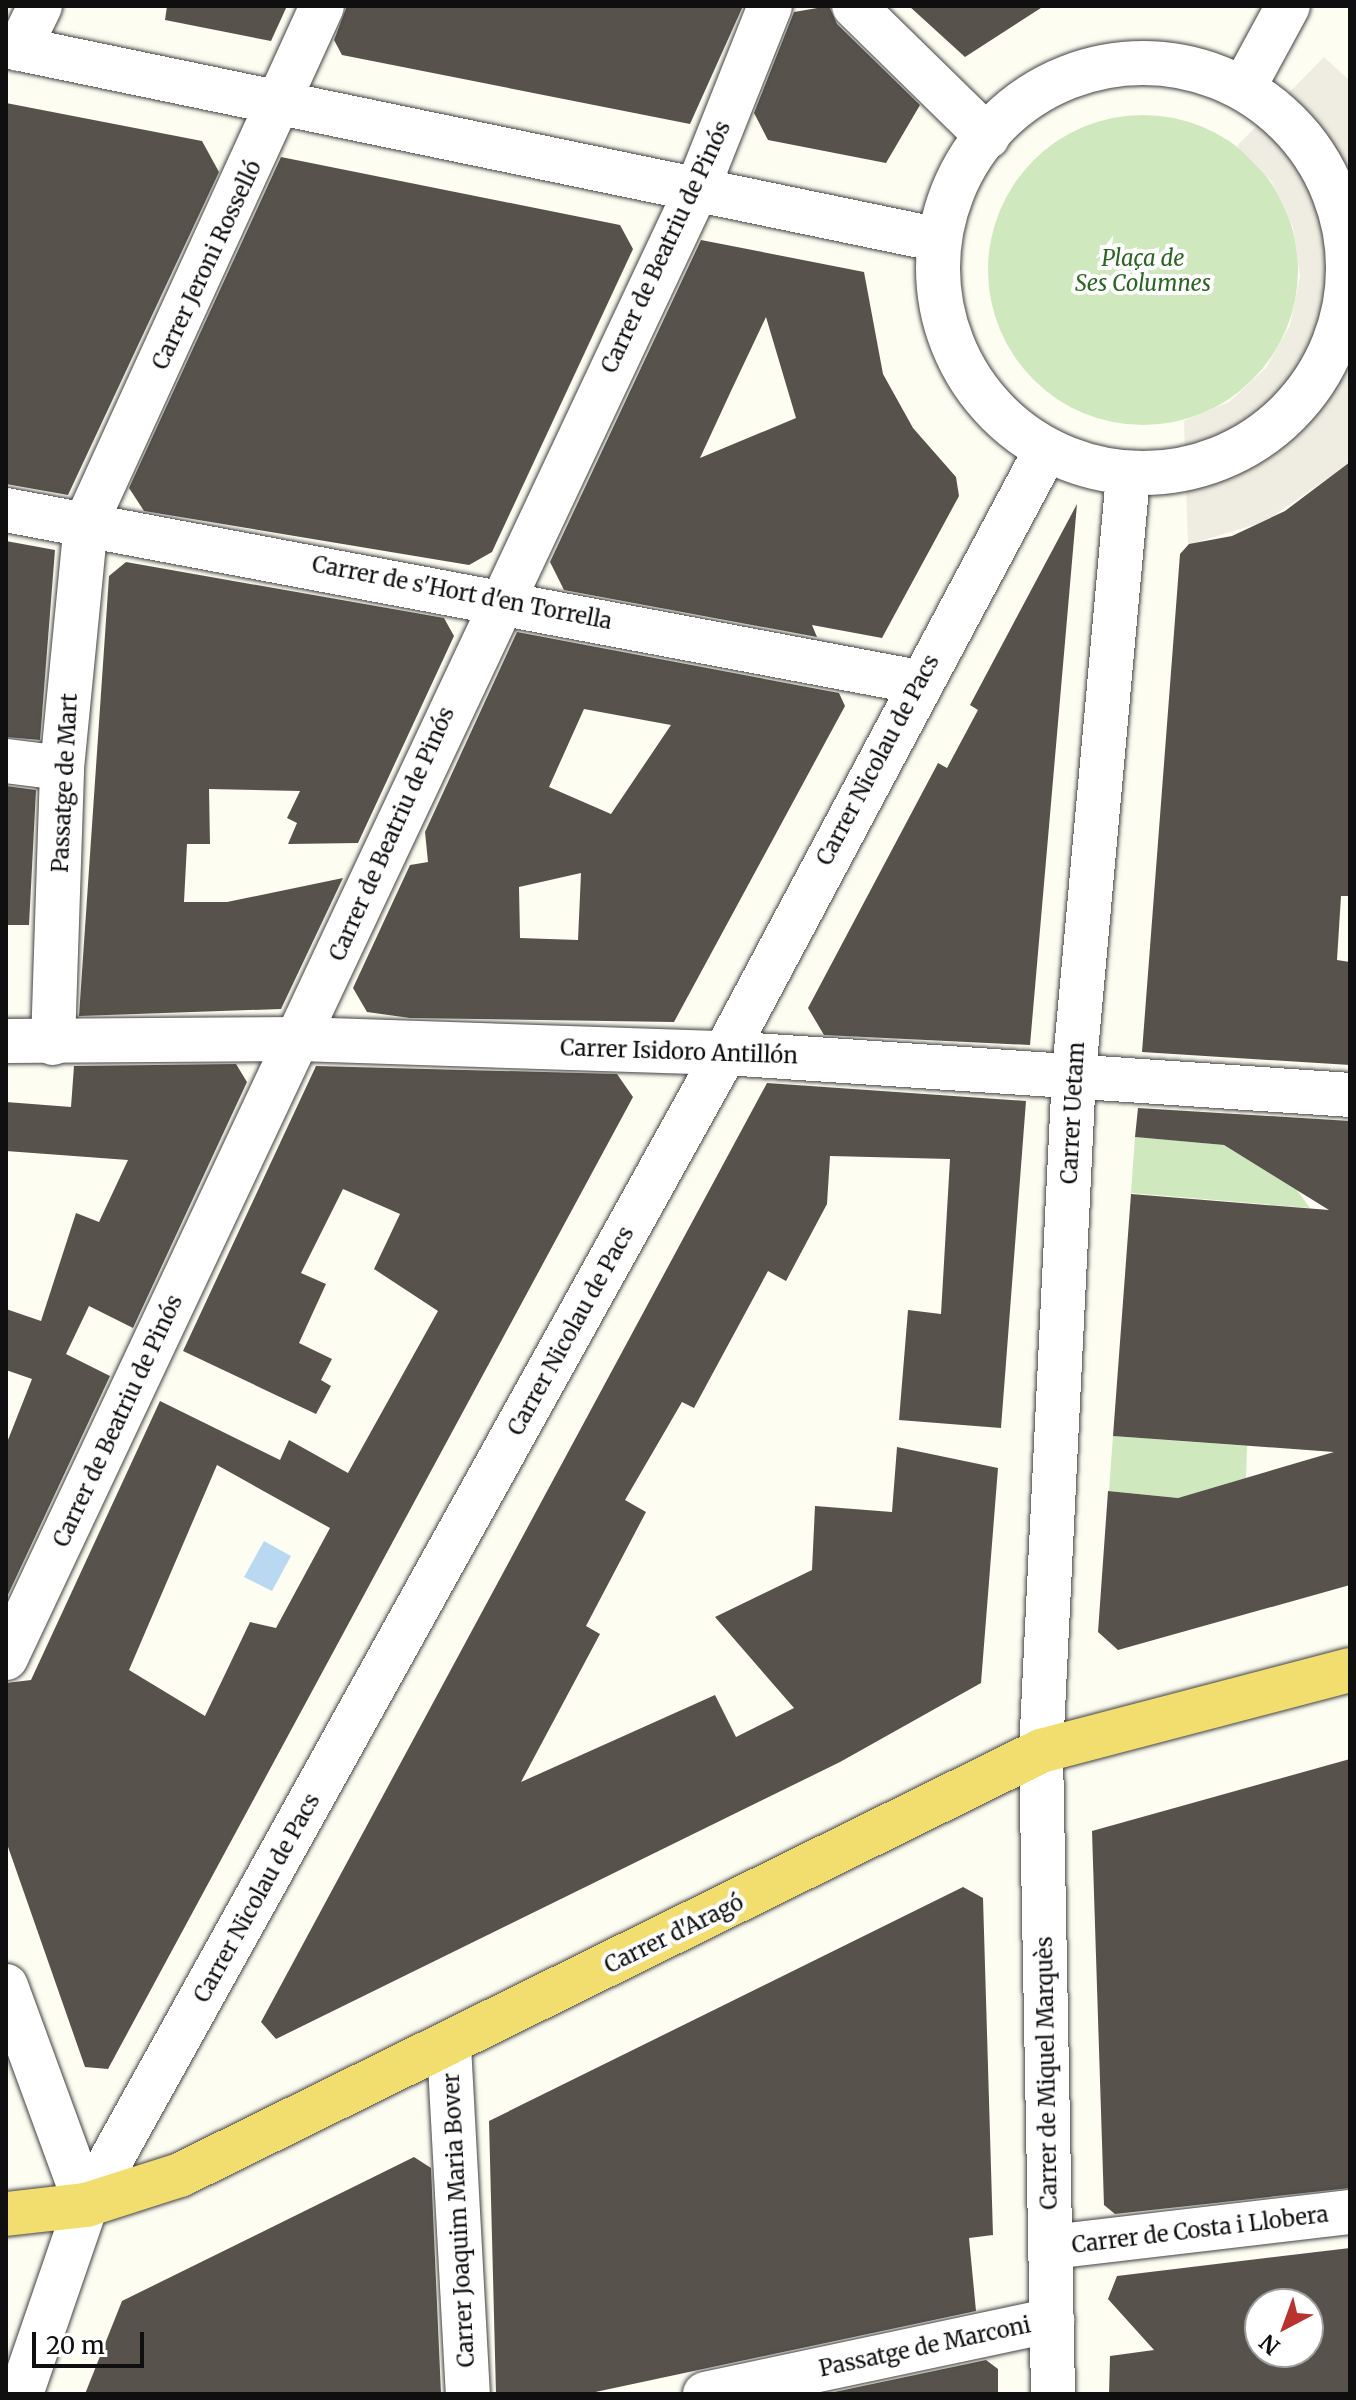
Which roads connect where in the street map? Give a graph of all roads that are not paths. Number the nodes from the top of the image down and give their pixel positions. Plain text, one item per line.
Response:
1 (40, 6) edge
2 (322, 6) edge
3 (770, 6) edge
4 (854, 6) edge
5 (1288, 6) edge
6 (13, 47) edge
7 (1244, 87) junction
8 (283, 101) junction
9 (988, 137) junction
10 (698, 187) junction
11 (935, 239) junction
12 (1336, 383) edge
13 (1045, 452) junction
14 (1128, 476) junction
15 (6, 510) edge
16 (86, 523) junction
17 (499, 599) junction
18 (918, 682) junction
19 (6, 761) edge
20 (62, 768) junction
21 (299, 1039) junction
22 (6, 1041) edge
23 (53, 1043) junction
24 (725, 1053) junction
25 (1074, 1073) junction
26 (1350, 1095) edge
27 (6, 1658) edge
28 (1350, 1670) edge
29 (1041, 1751) junction
30 (6, 1986) edge
31 (449, 2046) junction
32 (86, 2205) junction
33 (1350, 2212) edge
34 (6, 2214) edge
35 (1051, 2247) junction
36 (1052, 2320) junction
37 (21, 2394) edge
38 (468, 2394) edge
39 (705, 2394) edge
40 (1053, 2394) edge

1 - 6 street
2 - 8 street, Carrer Jeroni Rosselló
3 - 10 street, Carrer de Beatriu de Pinós
4 - 9 street
5 - 7 street
6 - 8 street
7 - 9 street
7 - 12 street
8 - 10 street
8 - 16 street, Carrer Jeroni Rosselló
9 - 11 street
10 - 11 street
10 - 17 street, Carrer de Beatriu de Pinós
11 - 13 street
12 - 14 street
13 - 14 street
13 - 18 street, Carrer Nicolau de Pacs
14 - 25 street, Carrer Uetam
15 - 16 street, Carrer de s'Hort d'en Torrella
16 - 17 street, Carrer de s'Hort d'en Torrella
16 - 20 street, Passatge de Mart
17 - 18 street, Carrer de s'Hort d'en Torrella
17 - 21 street, Carrer de Beatriu de Pinós
18 - 24 street, Carrer Nicolau de Pacs
19 - 20 street
20 - 23 street, Passatge de Mart
21 - 23 street, Carrer Isidoro Antillón
21 - 24 street, Carrer Isidoro Antillón
21 - 27 street, Carrer de Beatriu de Pinós
22 - 23 street, Carrer Isidoro Antillón
24 - 25 street, Carrer Isidoro Antillón
24 - 32 street, Carrer Nicolau de Pacs
25 - 26 street, Carrer Isidoro Antillón
25 - 29 street, Carrer Uetam
28 - 29 main road, Carrer d'Aragó
29 - 31 main road, Carrer d'Aragó
29 - 35 street, Carrer de Miquel Marquès
30 - 32 street
31 - 32 main road, Carrer d'Aragó
31 - 38 street, Carrer Joaquim Maria Bover
32 - 34 main road, Carrer d'Aragó
32 - 37 street, Carrer Nicolau de Pacs
33 - 35 street, Carrer de Costa i Llobera
35 - 36 street, Carrer de Miquel Marquès
36 - 39 street, Passatge de Marconi
36 - 40 street, Carrer de Miquel Marquès

